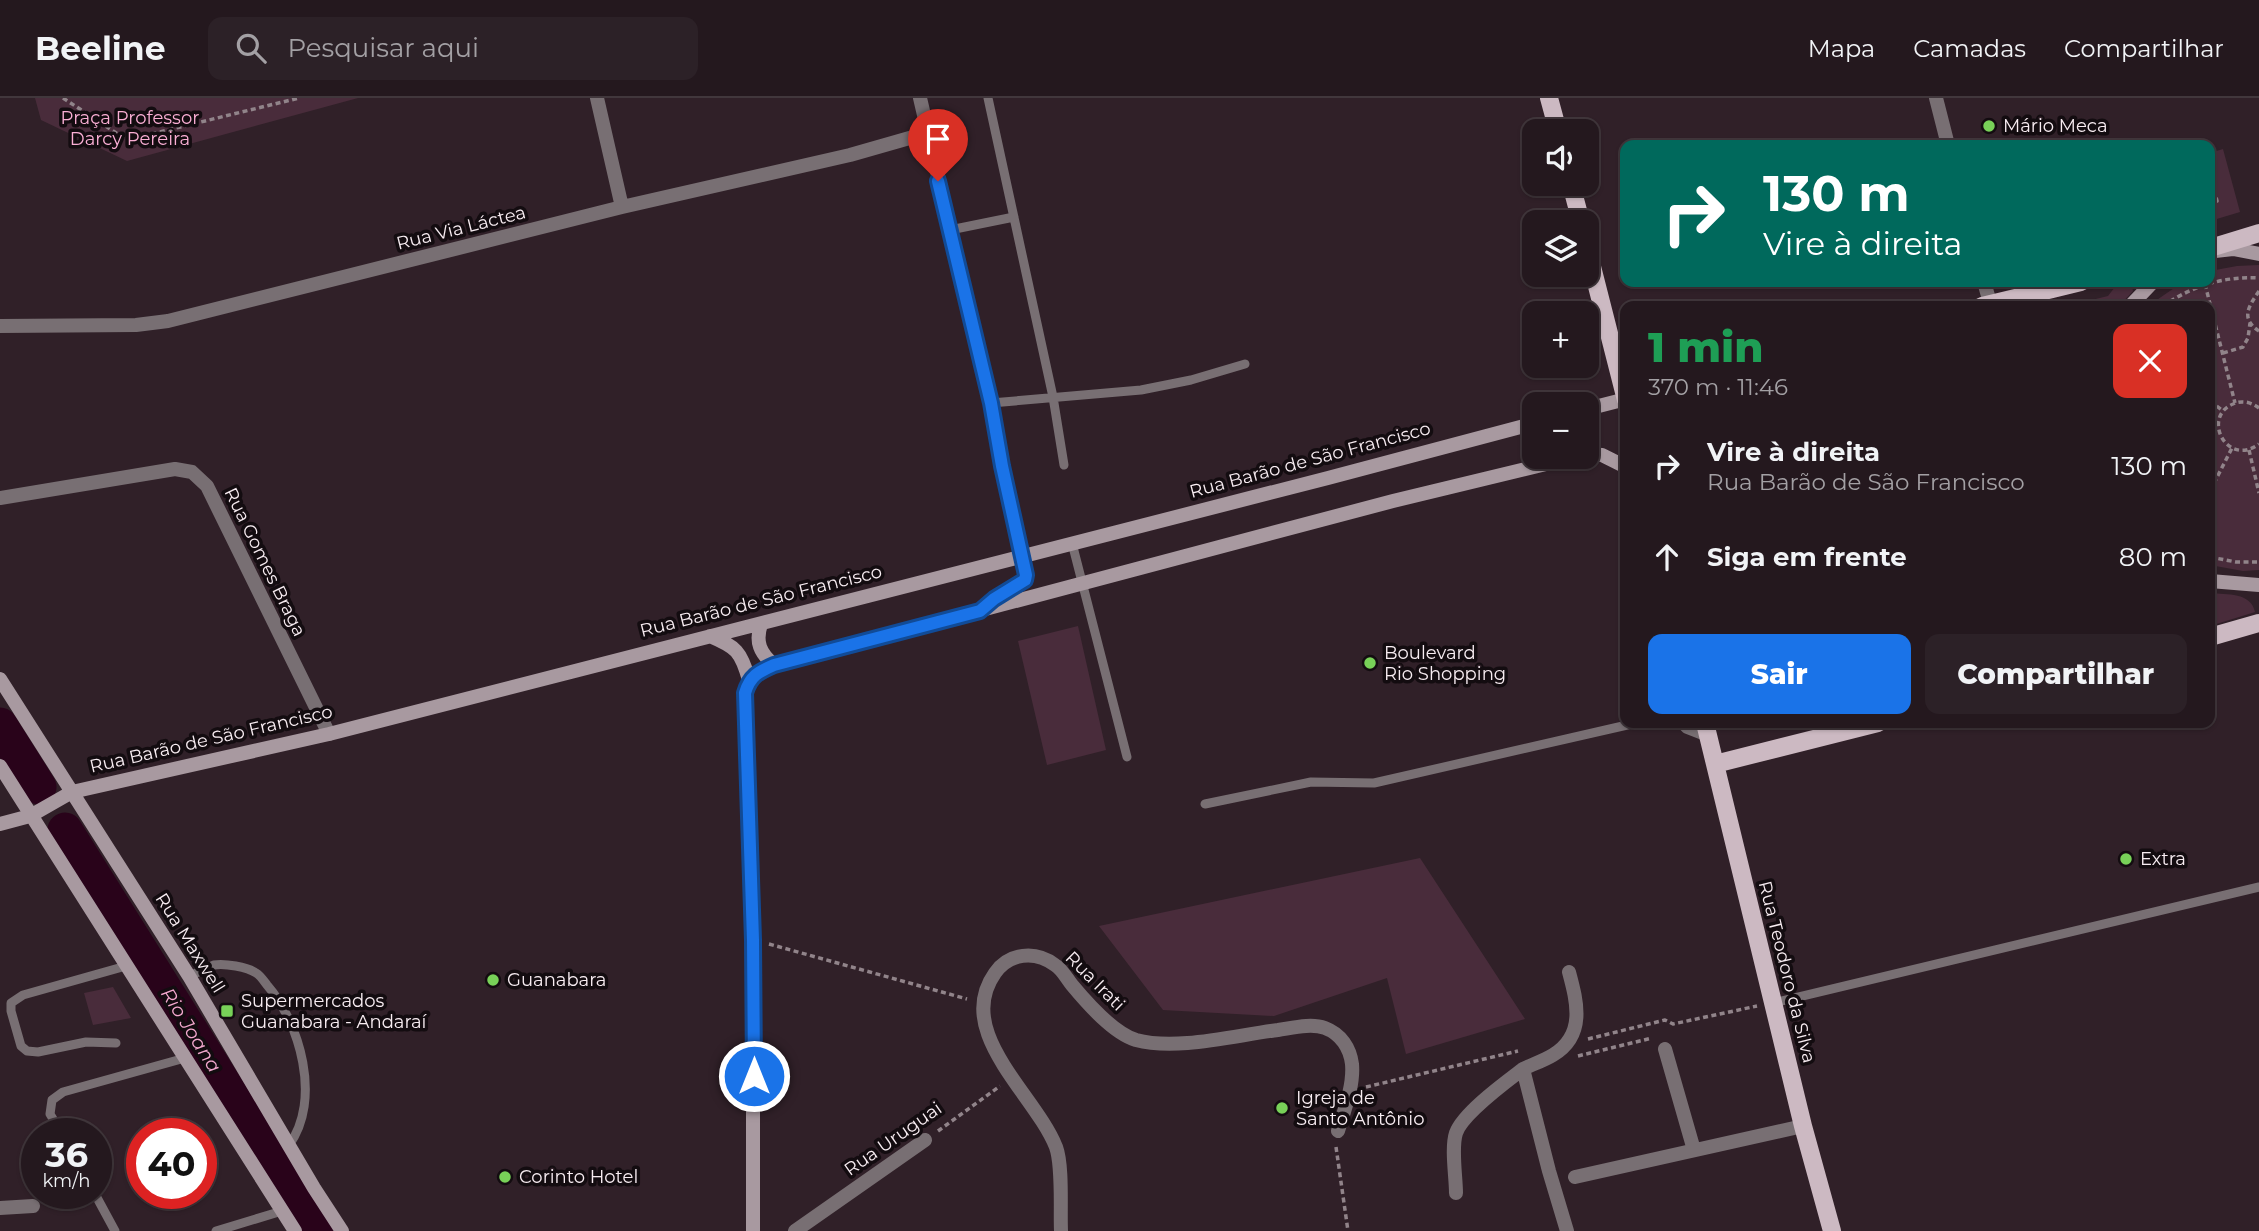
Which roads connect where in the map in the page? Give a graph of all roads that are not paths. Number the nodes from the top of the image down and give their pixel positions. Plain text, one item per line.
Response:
1 (597, 98) edge
2 (920, 98) edge
3 (988, 98) edge
4 (1549, 98) edge
5 (1936, 98) edge
6 (1555, 119) edge
7 (927, 133) junction
8 (1947, 140) edge
9 (622, 207) junction
10 (1014, 217) junction
11 (950, 230) junction
12 (2259, 233) edge
13 (2215, 247) edge
14 (2215, 249) edge
15 (2259, 254) edge
16 (1597, 287) edge
17 (2062, 287) edge
18 (2148, 287) edge
19 (2007, 301) edge
20 (2135, 301) edge
21 (0, 326) edge
22 (1245, 364) dead end
23 (1620, 376) edge
24 (1053, 397) junction
25 (1620, 401) edge
26 (991, 403) junction
27 (1599, 406) edge
28 (1522, 426) edge
29 (1599, 455) edge
30 (1620, 464) edge
31 (1064, 466) dead end
32 (1525, 469) edge
33 (0, 498) edge
34 (1072, 543) junction
35 (1021, 556) junction
36 (2215, 582) edge
37 (1082, 584) junction
38 (2236, 584) junction
39 (2259, 585) edge
40 (2259, 592) edge
41 (980, 611) junction
42 (2259, 623) edge
43 (761, 624) junction
44 (710, 636) junction
45 (2215, 636) edge
46 (774, 665) junction
47 (0, 679) edge
48 (749, 680) junction
49 (1620, 727) edge
50 (1685, 728) edge
51 (1858, 728) edge
52 (1707, 730) edge
53 (329, 734) junction
54 (1127, 757) dead end
55 (1715, 764) junction
56 (0, 766) edge
57 (72, 792) junction
58 (1205, 804) dead end
59 (30, 816) junction
60 (0, 824) edge
61 (2259, 887) edge
62 (127, 966) junction
63 (1569, 972) dead end
64 (189, 976) junction
65 (1773, 1003) junction
66 (116, 1042) dead end
67 (1666, 1042) road end
68 (185, 1058) junction
69 (1523, 1069) junction
70 (52, 1118) edge
71 (1803, 1126) junction
72 (1338, 1132) road end
73 (925, 1140) road end
74 (289, 1145) junction
75 (1694, 1150) junction
76 (1575, 1177) dead end
77 (1456, 1193) dead end
78 (21, 1207) edge
79 (0, 1208) edge
80 (103, 1209) edge
81 (282, 1211) junction
82 (115, 1231) edge
83 (216, 1231) edge
84 (295, 1231) edge
85 (342, 1231) edge
86 (753, 1231) edge
87 (795, 1231) edge
88 (1061, 1231) edge
89 (1567, 1231) edge
90 (1832, 1231) edge

1 - 9 street
2 - 7 street
3 - 10 lane
4 - 6 main road
5 - 8 street
7 - 9 street, Rua Via Láctea
7 - 11 street
9 - 21 street, Rua Via Láctea
10 - 11 lane
10 - 24 lane
11 - 26 street
12 - 13 main road
14 - 15 street
16 - 23 main road
17 - 19 main road
18 - 20 street
22 - 24 lane
24 - 26 lane
24 - 31 lane
25 - 27 street
26 - 35 street
28 - 34 street, Rua Barão de São Francisco
29 - 30 street
32 - 37 street
33 - 53 street, Rua Gomes Braga
34 - 35 street, Rua Barão de São Francisco
34 - 37 lane
35 - 41 street
35 - 43 street, Rua Barão de São Francisco
36 - 38 street
37 - 41 street
37 - 54 lane
38 - 39 street
38 - 40 street
41 - 46 street
42 - 45 main road
43 - 44 street, Rua Barão de São Francisco
43 - 46 street
44 - 48 street
44 - 53 street, Rua Barão de São Francisco
46 - 48 street
47 - 57 street, Rua Maxwell
48 - 86 street
49 - 58 lane
50 - 52 lane
51 - 55 main road
52 - 55 main road, Rua Teodoro da Silva
53 - 57 street, Rua Barão de São Francisco
55 - 65 main road, Rua Teodoro da Silva
56 - 59 street
57 - 59 street, Rua Barão de São Francisco
57 - 64 street, Rua Maxwell
59 - 60 street, Rua Barão de São Francisco
59 - 62 street
61 - 65 lane
62 - 66 lane
62 - 68 street
63 - 69 street
64 - 74 street, Rua Maxwell
64 - 74 lane
65 - 71 main road, Rua Teodoro da Silva
67 - 75 street
68 - 70 lane
68 - 81 street
69 - 77 street
69 - 89 street
71 - 75 street
71 - 90 main road, Rua Teodoro da Silva
72 - 88 street, Rua Irati
73 - 87 street, Rua Uruguai
74 - 85 street, Rua Maxwell
75 - 76 street
78 - 79 street
80 - 82 lane
81 - 83 lane
81 - 84 street

